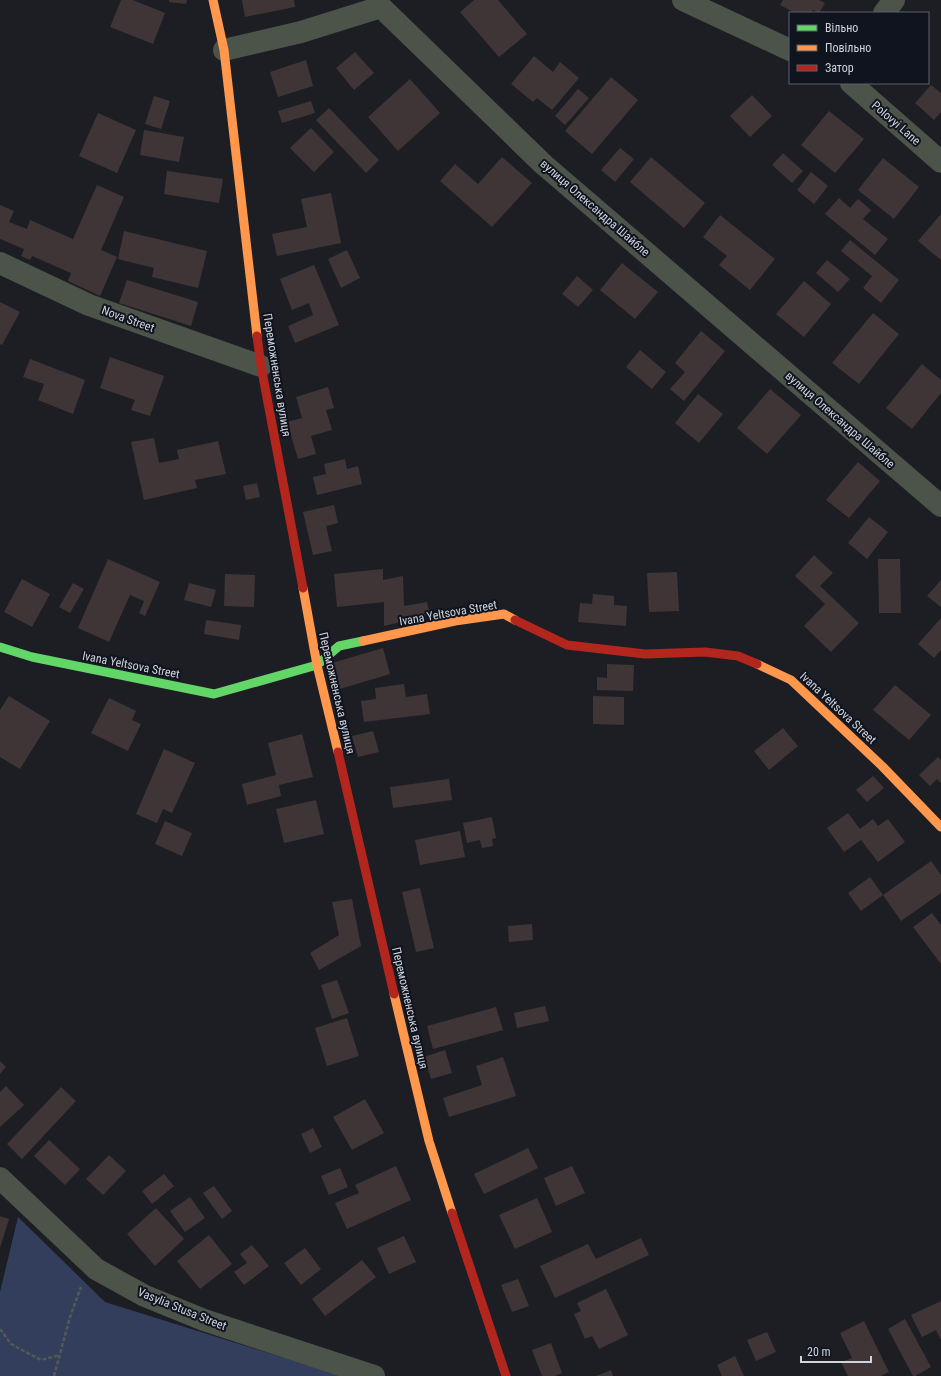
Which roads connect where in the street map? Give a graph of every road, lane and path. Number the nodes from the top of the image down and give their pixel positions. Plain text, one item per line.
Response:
1 (213, 0) edge
2 (683, 0) edge
3 (894, 0) edge
4 (387, 3) edge
5 (885, 12) edge
6 (224, 50) junction
7 (789, 50) edge
8 (852, 84) edge
9 (941, 162) edge
10 (0, 263) edge
11 (261, 366) junction
12 (941, 506) edge
13 (0, 647) edge
14 (317, 665) junction
15 (941, 827) edge
16 (0, 1178) edge
17 (89, 1262) junction
18 (0, 1329) edge
19 (60, 1355) junction
20 (54, 1376) edge
21 (374, 1376) edge
22 (506, 1376) edge

1 - 6 main road, Переможненська вулиця
2 - 7 street
3 - 5 street
4 - 6 street, вулиця Олександра Шайбле
4 - 12 street, вулиця Олександра Шайбле
6 - 11 main road, Переможненська вулиця
8 - 9 street, Polovyi Lane
10 - 11 street, Nova Street
11 - 14 main road, Переможненська вулиця
13 - 14 main road, Ivana Yeltsova Street
14 - 15 main road, Ivana Yeltsova Street
14 - 22 main road, Переможненська вулиця
16 - 17 street, Vasylia Stusa Street
17 - 19 path
17 - 21 street, Vasylia Stusa Street
18 - 19 path
19 - 20 path

